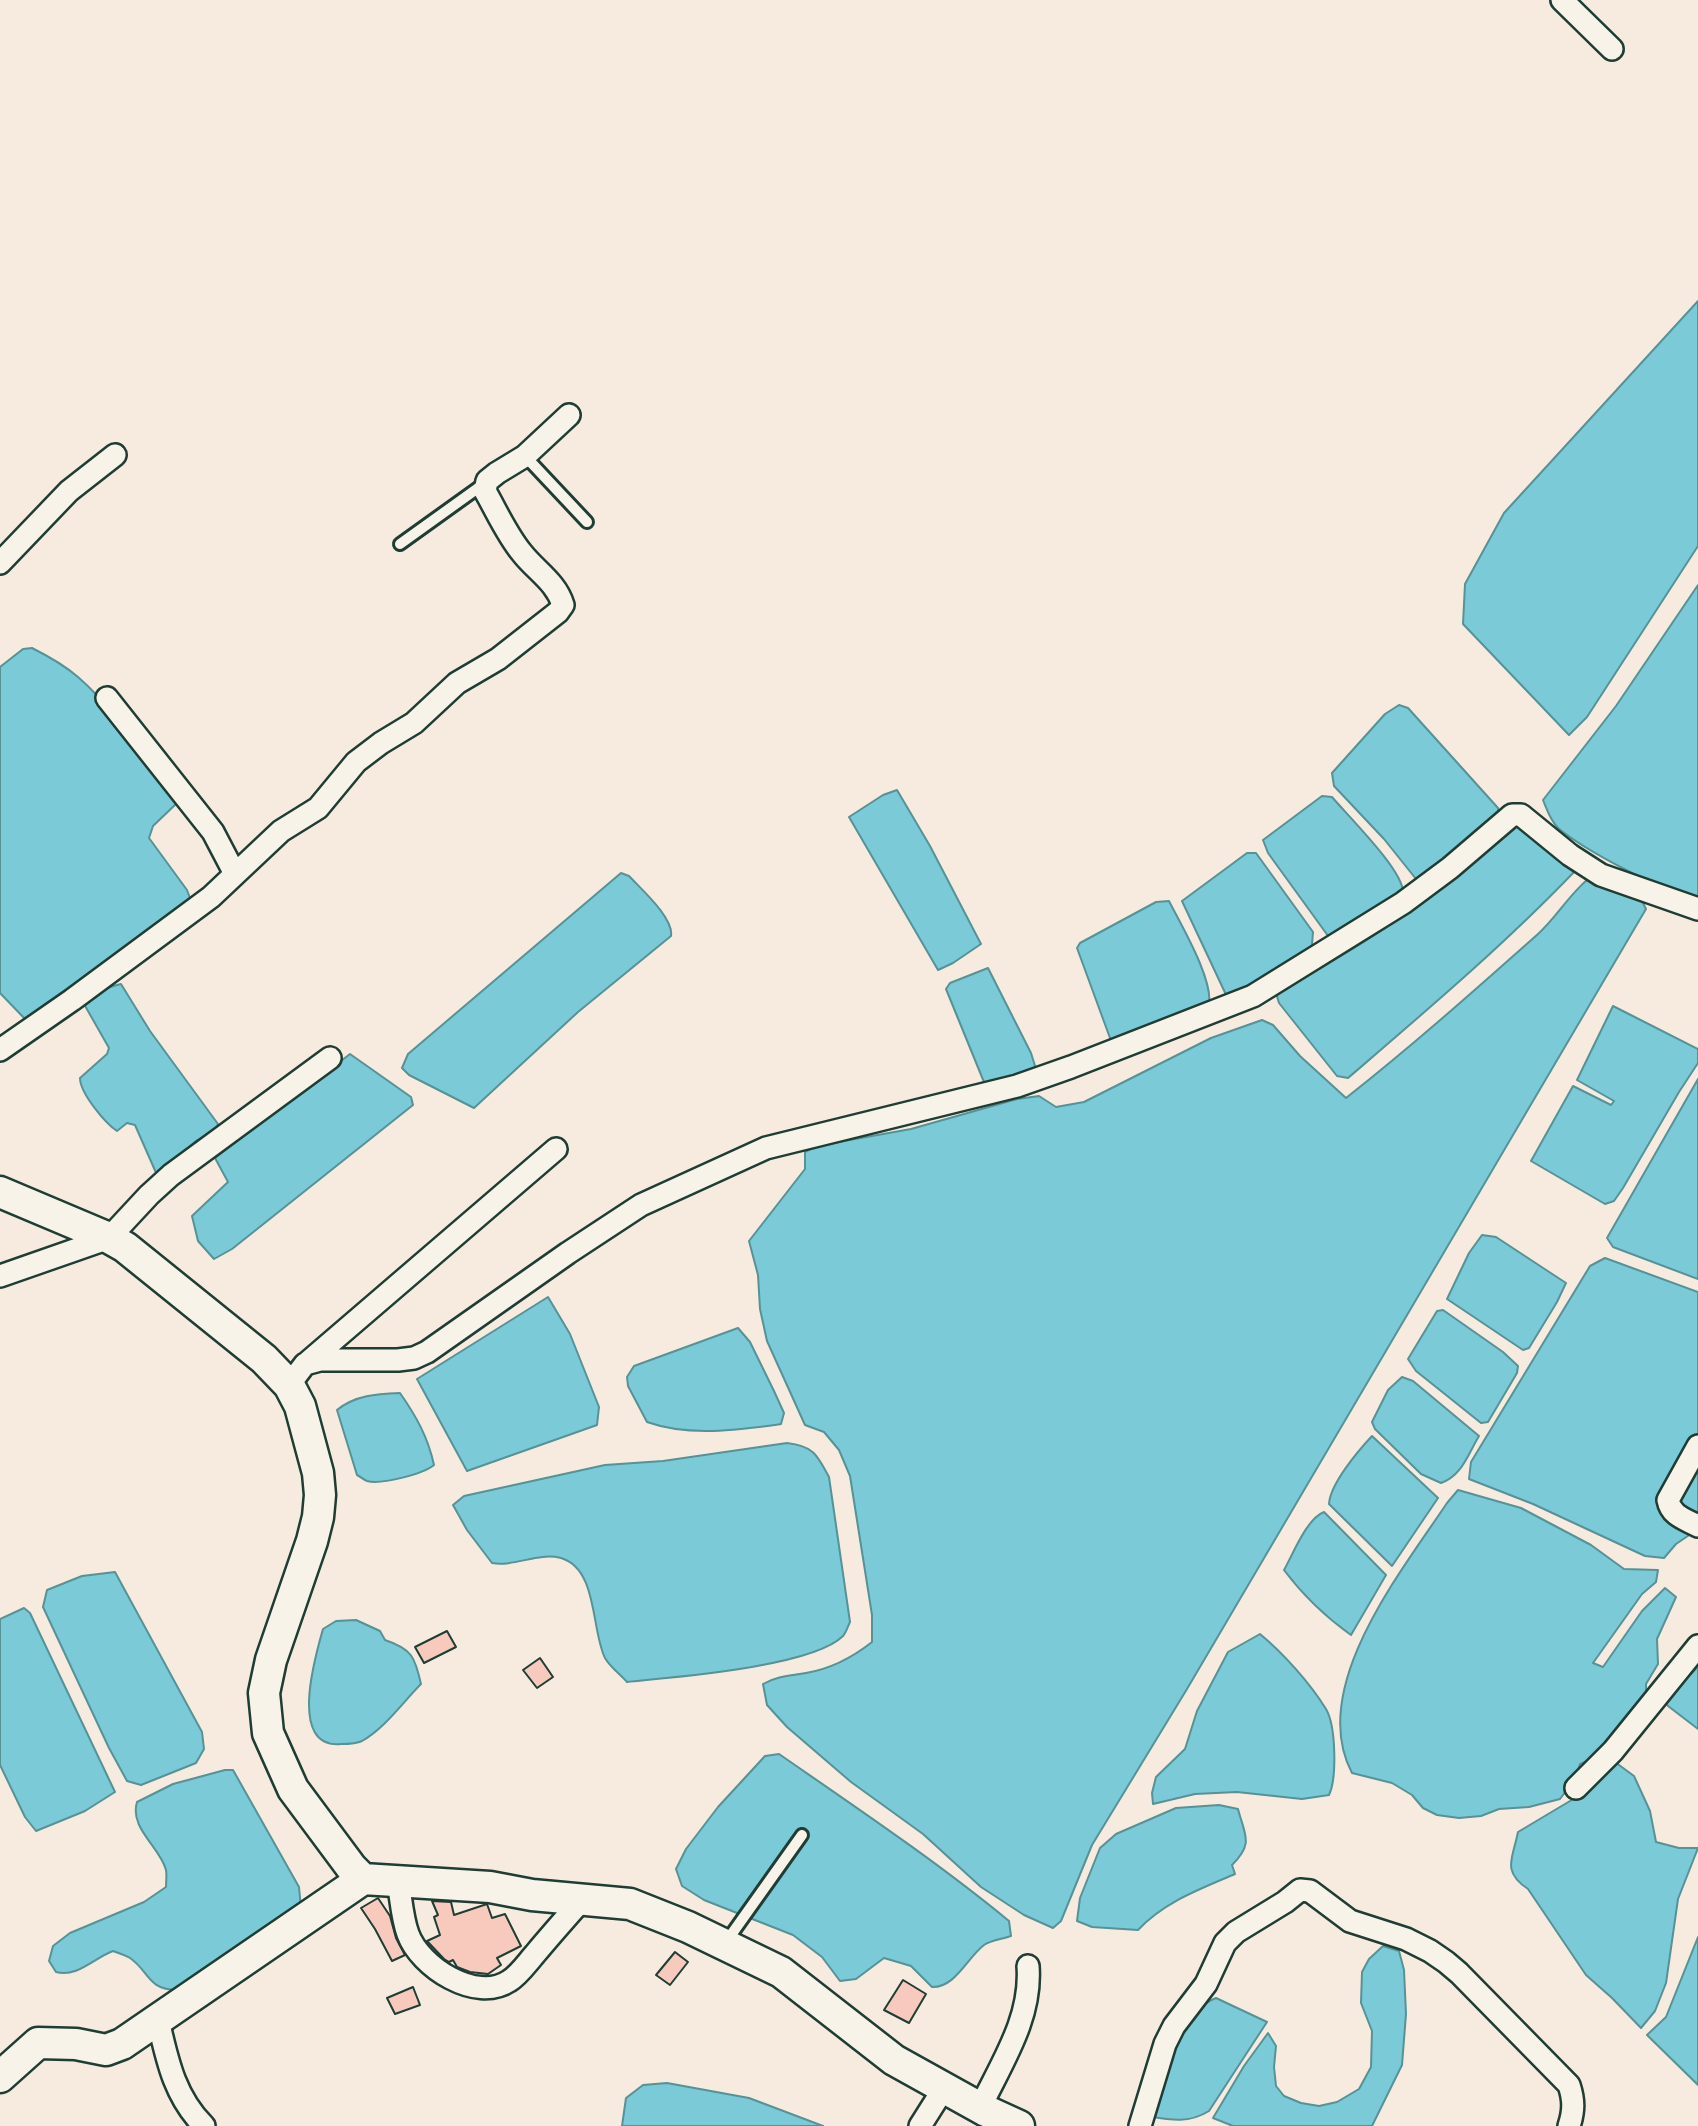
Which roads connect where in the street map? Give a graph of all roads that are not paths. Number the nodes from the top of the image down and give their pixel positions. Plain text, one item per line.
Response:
1 (1562, 0) edge
2 (1612, 50) dead end
3 (569, 415) dead end
4 (115, 455) dead end
5 (525, 456) junction
6 (487, 481) junction
7 (587, 522) dead end
8 (400, 544) dead end
9 (0, 563) edge
10 (107, 698) dead end
11 (235, 874) junction
12 (1698, 909) edge
13 (0, 1051) edge
14 (330, 1058) dead end
15 (556, 1149) dead end
16 (0, 1192) edge
17 (109, 1238) junction
18 (0, 1276) edge
19 (297, 1375) junction
20 (1698, 1446) edge
21 (1698, 1526) edge
22 (1698, 1646) edge
23 (1576, 1788) dead end
24 (802, 1836) dead end
25 (362, 1879) junction
26 (398, 1881) junction
27 (581, 1901) junction
28 (725, 1944) junction
29 (1028, 1966) dead end
30 (158, 2020) junction
31 (0, 2077) edge
32 (944, 2088) junction
33 (980, 2108) junction
34 (204, 2126) edge
35 (920, 2126) edge
36 (1019, 2126) edge
37 (1140, 2126) edge
38 (1569, 2126) edge

1 - 2 street
3 - 5 street
4 - 9 street
5 - 6 street
5 - 7 lane
6 - 8 lane
6 - 11 street
10 - 11 street
11 - 13 street
12 - 19 street
14 - 17 street
15 - 19 street
16 - 17 main road
17 - 18 street
17 - 19 main road
19 - 25 main road
20 - 21 street
22 - 23 street
24 - 28 lane
25 - 26 main road
25 - 30 main road
26 - 27 main road
26 - 27 street
27 - 28 main road
28 - 32 main road
29 - 33 street
30 - 31 main road
30 - 34 street
32 - 33 main road
32 - 35 street
33 - 36 main road
37 - 38 street

